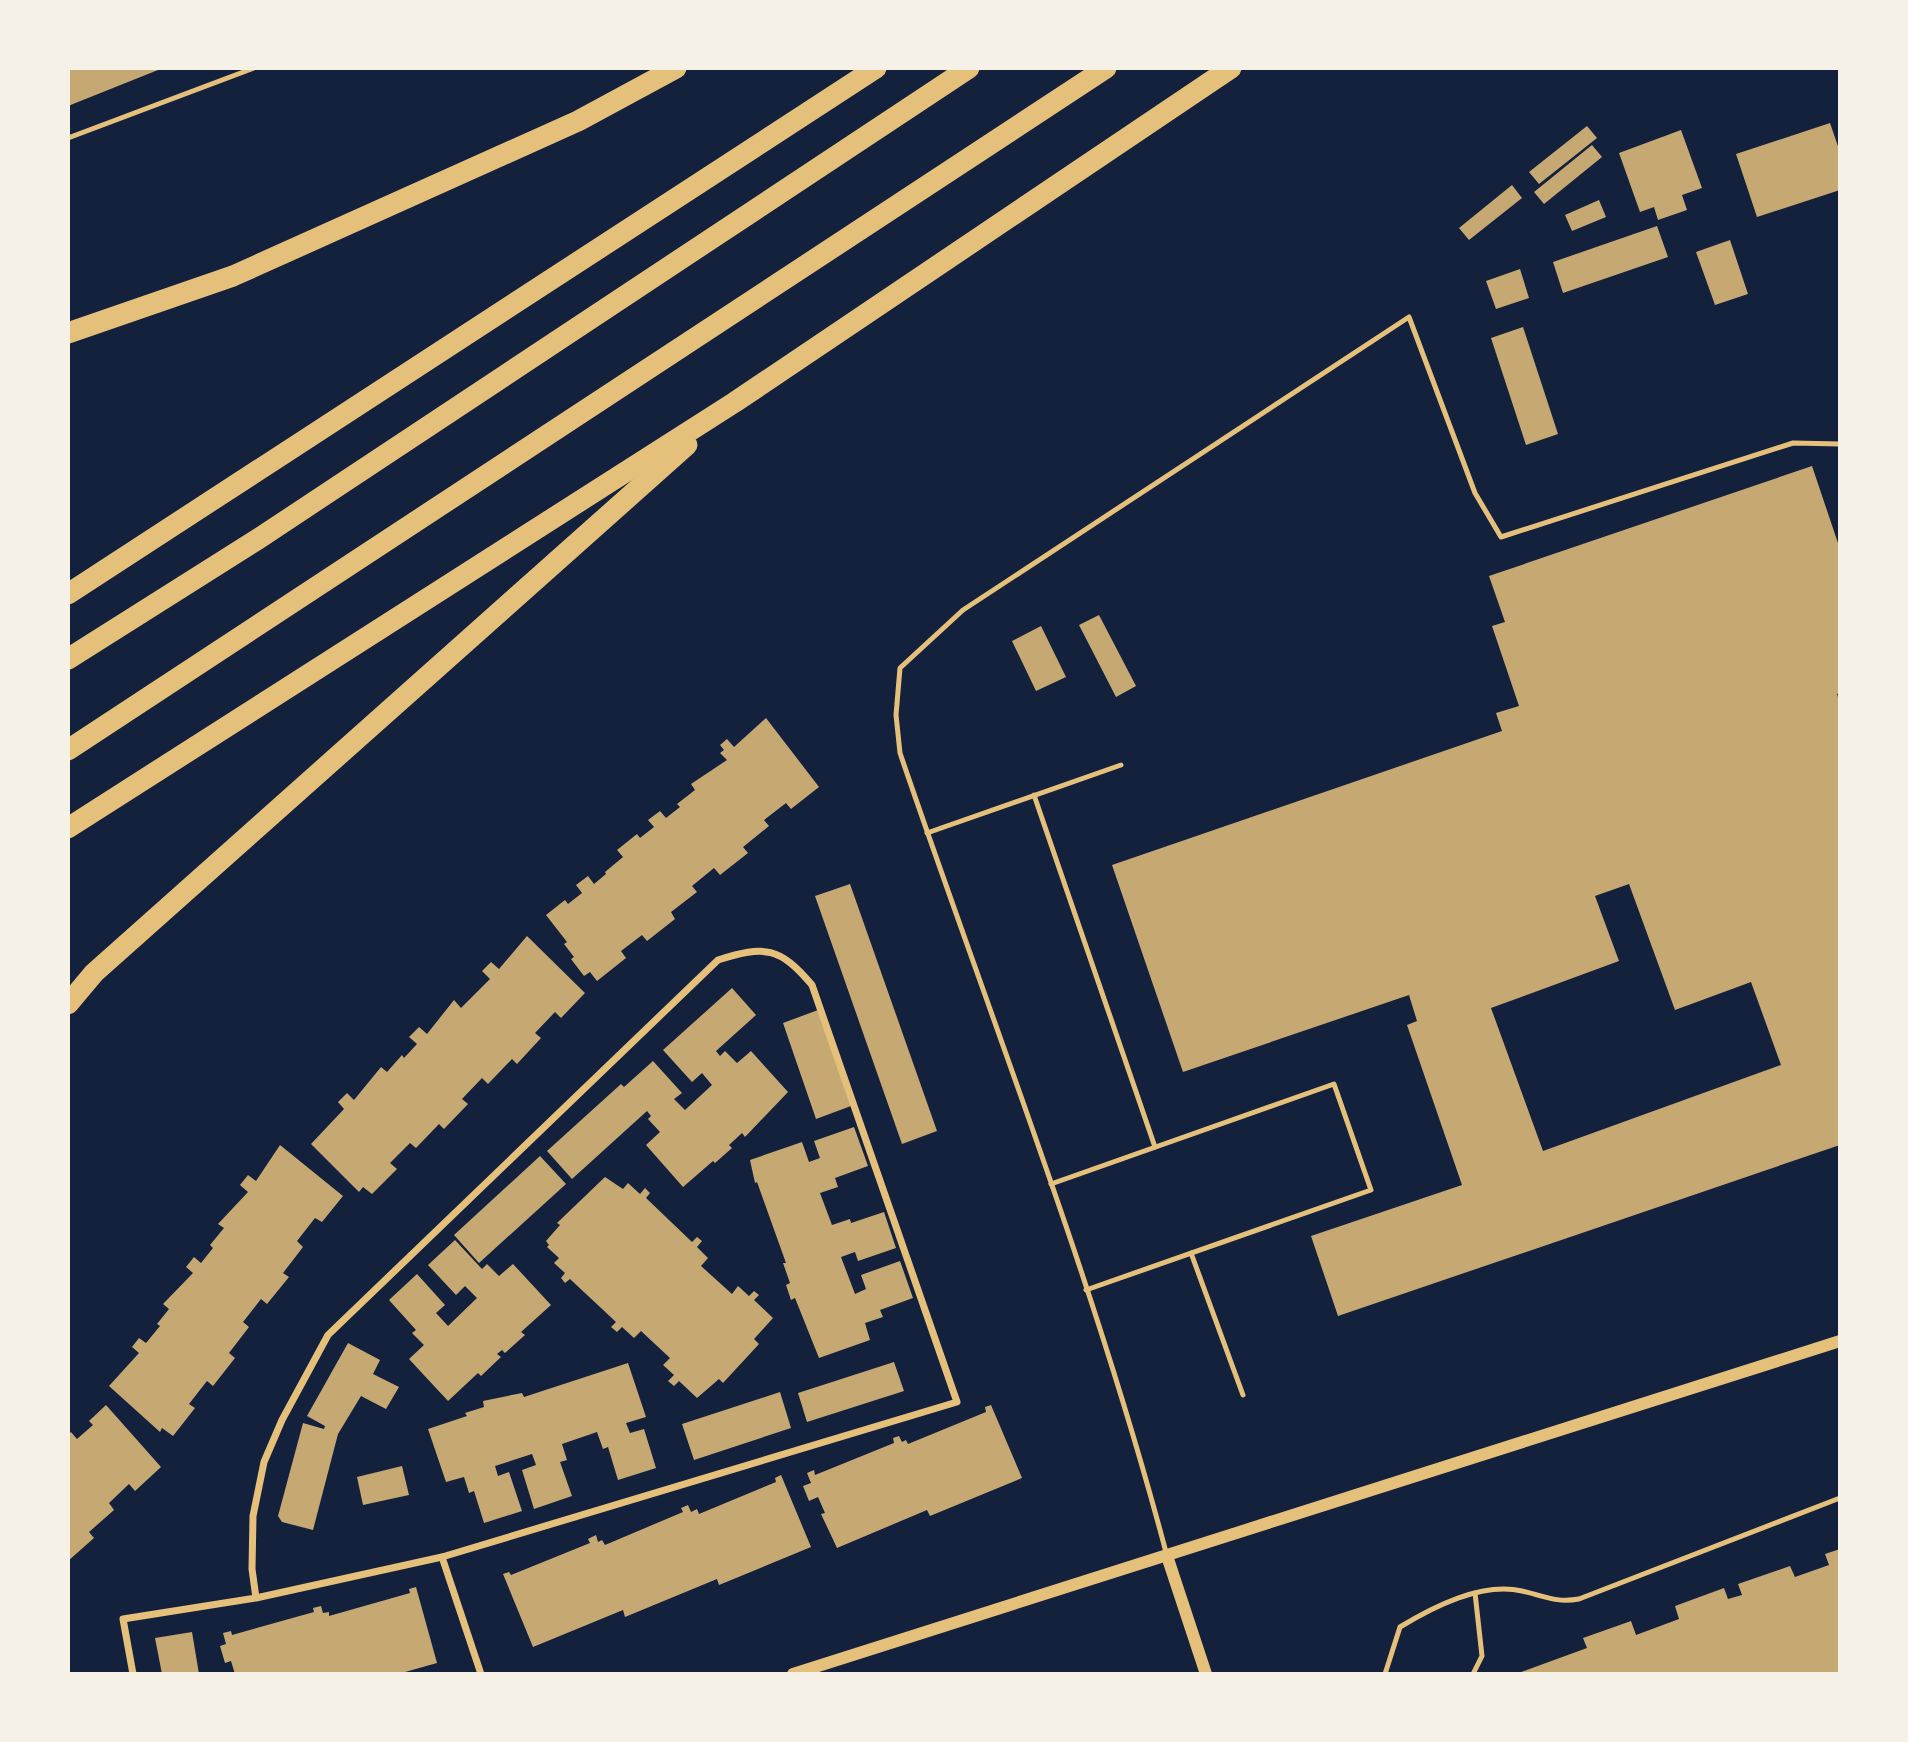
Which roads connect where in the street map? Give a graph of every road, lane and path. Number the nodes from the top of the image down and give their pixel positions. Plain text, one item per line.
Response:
1 (254, 68) edge
2 (676, 68) edge
3 (876, 68) edge
4 (969, 68) edge
5 (1106, 68) edge
6 (1231, 68) edge
7 (68, 138) edge
8 (68, 334) edge
9 (735, 402) junction
10 (1840, 444) edge
11 (68, 594) edge
12 (68, 659) edge
13 (68, 750) edge
14 (1121, 765) dead end
15 (1034, 795) junction
16 (68, 828) edge
17 (927, 833) junction
18 (68, 1004) edge
19 (1155, 1147) junction
20 (1051, 1184) junction
21 (1191, 1253) junction
22 (1086, 1290) junction
23 (1840, 1341) edge
24 (1243, 1395) dead end
25 (1840, 1498) edge
26 (1167, 1556) junction
27 (442, 1558) junction
28 (1475, 1594) junction
29 (256, 1598) junction
30 (133, 1674) edge
31 (481, 1674) edge
32 (793, 1674) edge
33 (1206, 1674) edge
34 (1385, 1674) edge
35 (1473, 1674) edge

1 - 7 lane
2 - 8 highway
3 - 11 highway
4 - 12 highway
5 - 13 highway
6 - 9 highway
9 - 16 highway
9 - 18 highway
10 - 17 lane
14 - 15 lane
15 - 17 lane
15 - 19 lane
17 - 20 lane
19 - 20 lane
19 - 21 lane
20 - 22 lane
21 - 22 lane
21 - 24 lane
22 - 26 lane
23 - 26 street
25 - 28 lane
26 - 32 street
26 - 33 street
27 - 29 street
27 - 29 street
27 - 31 street
28 - 34 lane
28 - 35 lane
29 - 30 street

